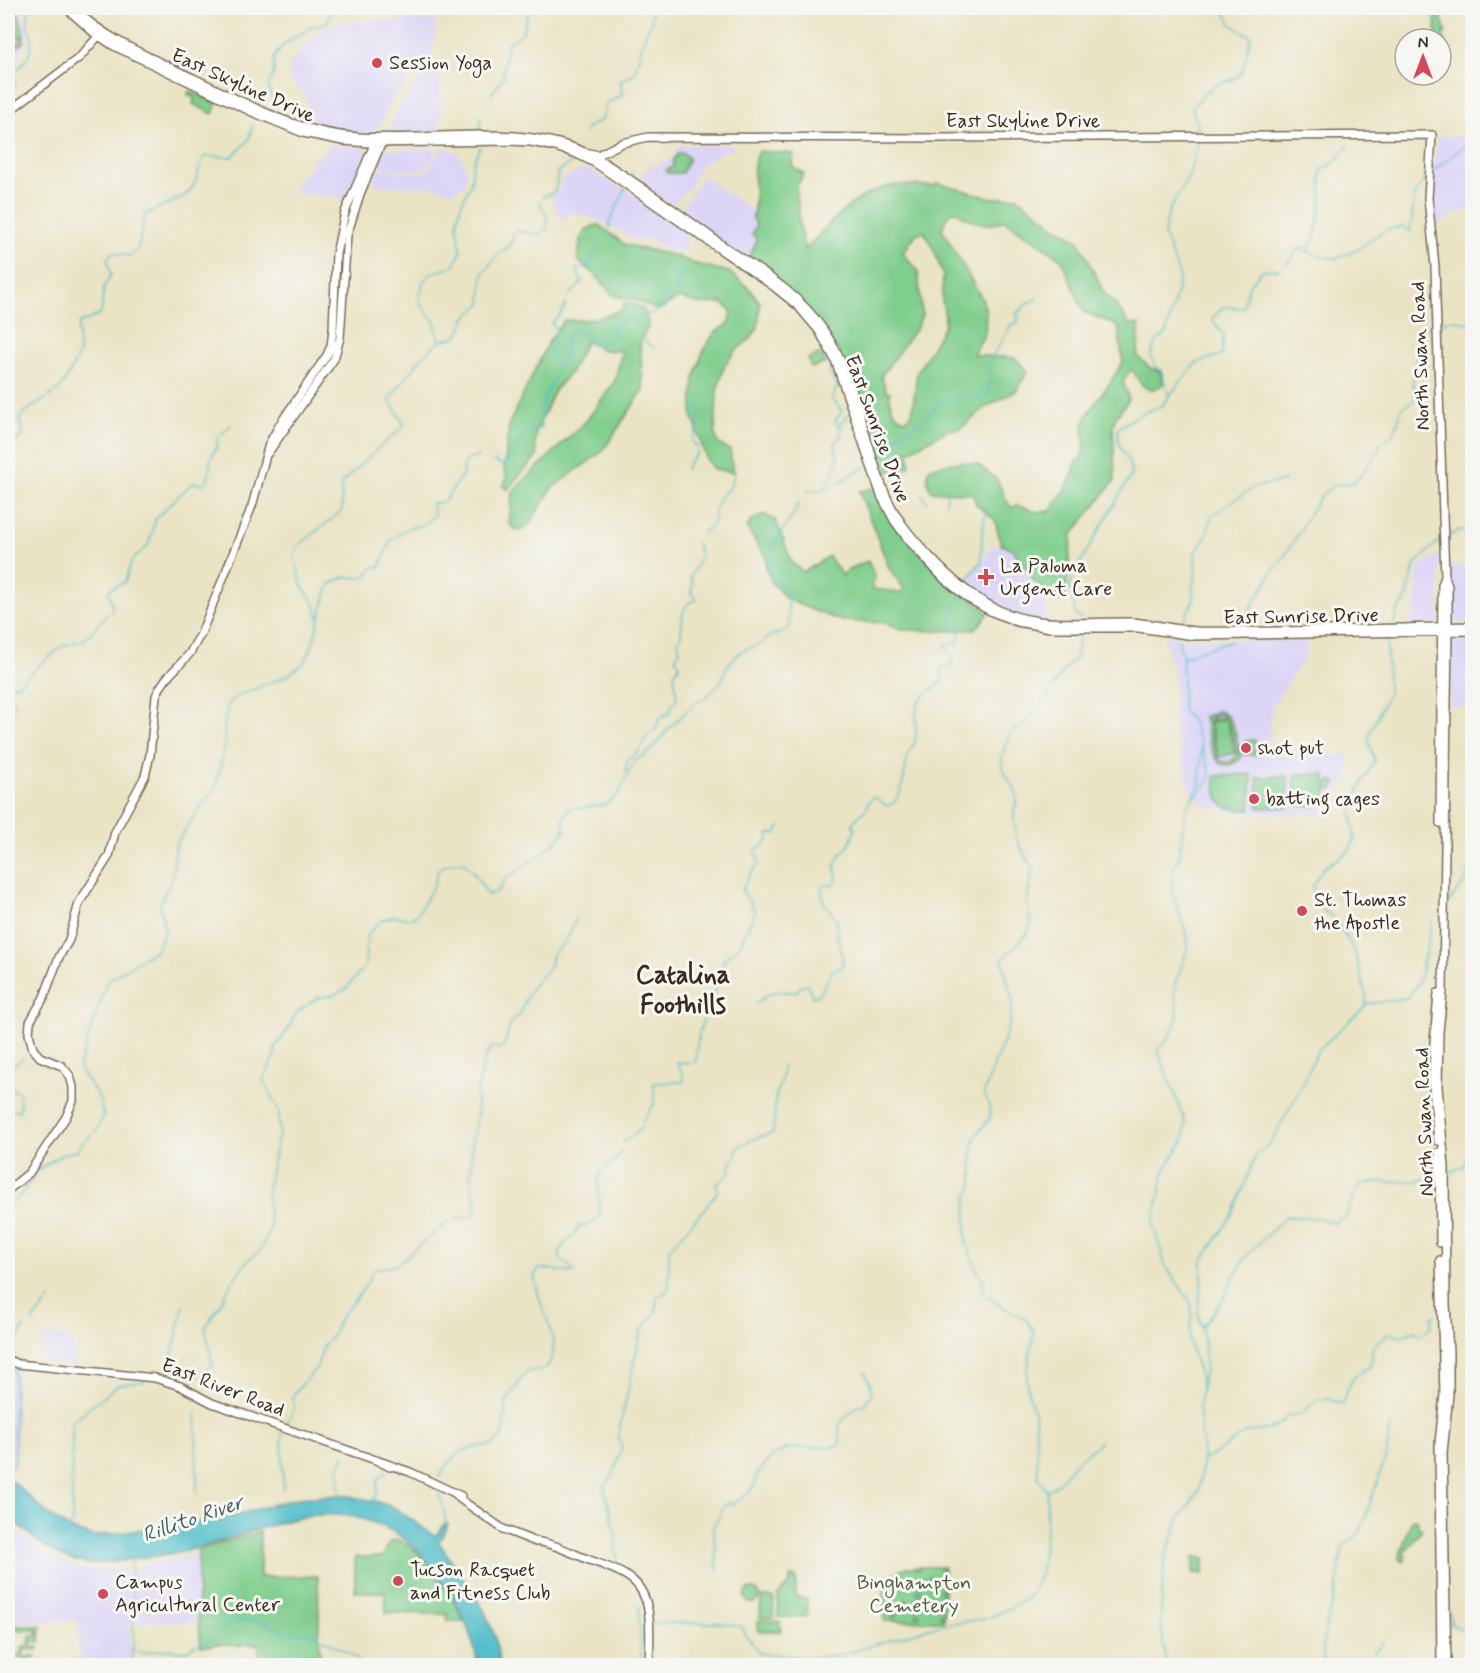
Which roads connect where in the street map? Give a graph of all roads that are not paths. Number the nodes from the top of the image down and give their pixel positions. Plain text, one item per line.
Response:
1 (66, 8) edge
2 (73, 8) edge
3 (102, 35) junction
4 (185, 81) junction
5 (215, 88) junction
6 (8, 112) edge
7 (262, 117) junction
8 (303, 127) junction
9 (1419, 135) junction
10 (1432, 135) joint
11 (481, 136) junction
12 (379, 140) junction
13 (440, 142) junction
14 (1431, 144) junction
15 (615, 146) junction
16 (585, 152) junction
17 (603, 164) junction
18 (1473, 626) edge
19 (1445, 629) junction
20 (1473, 631) edge
21 (1442, 854) junction
22 (8, 1190) edge
23 (8, 1363) edge
24 (1441, 1612) junction
25 (1432, 1616) dead end
26 (649, 1662) edge
27 (1441, 1665) edge
28 (1447, 1665) edge

1 - 3 main road, East Skyline Drive
2 - 3 main road, East Skyline Drive
3 - 4 main road, East Skyline Drive
3 - 5 main road, East Skyline Drive
3 - 6 main road
4 - 5 main road
4 - 7 main road, East Skyline Drive
5 - 8 main road, East Skyline Drive
7 - 8 main road
7 - 12 main road, East Skyline Drive
8 - 12 main road, East Skyline Drive
9 - 10 main road, East Skyline Drive
9 - 14 main road
9 - 15 main road, East Skyline Drive
10 - 14 main road, North Swan Road
11 - 12 main road, East Skyline Drive
11 - 13 main road
11 - 16 main road, East Skyline Drive
12 - 13 main road, East Skyline Drive
12 - 22 main road
13 - 17 main road, East Skyline Drive
14 - 19 main road, North Swan Road
15 - 16 main road, East Skyline Drive
15 - 17 main road
16 - 17 main road, East Skyline Drive
17 - 19 main road, East Sunrise Drive
18 - 19 main road, East Sunrise Drive
19 - 20 main road, East Sunrise Drive
19 - 21 main road, North Swan Road
21 - 24 main road, North Swan Road
21 - 28 main road, North Swan Road
23 - 26 main road, East River Road
24 - 25 main road
24 - 27 main road, North Swan Road

